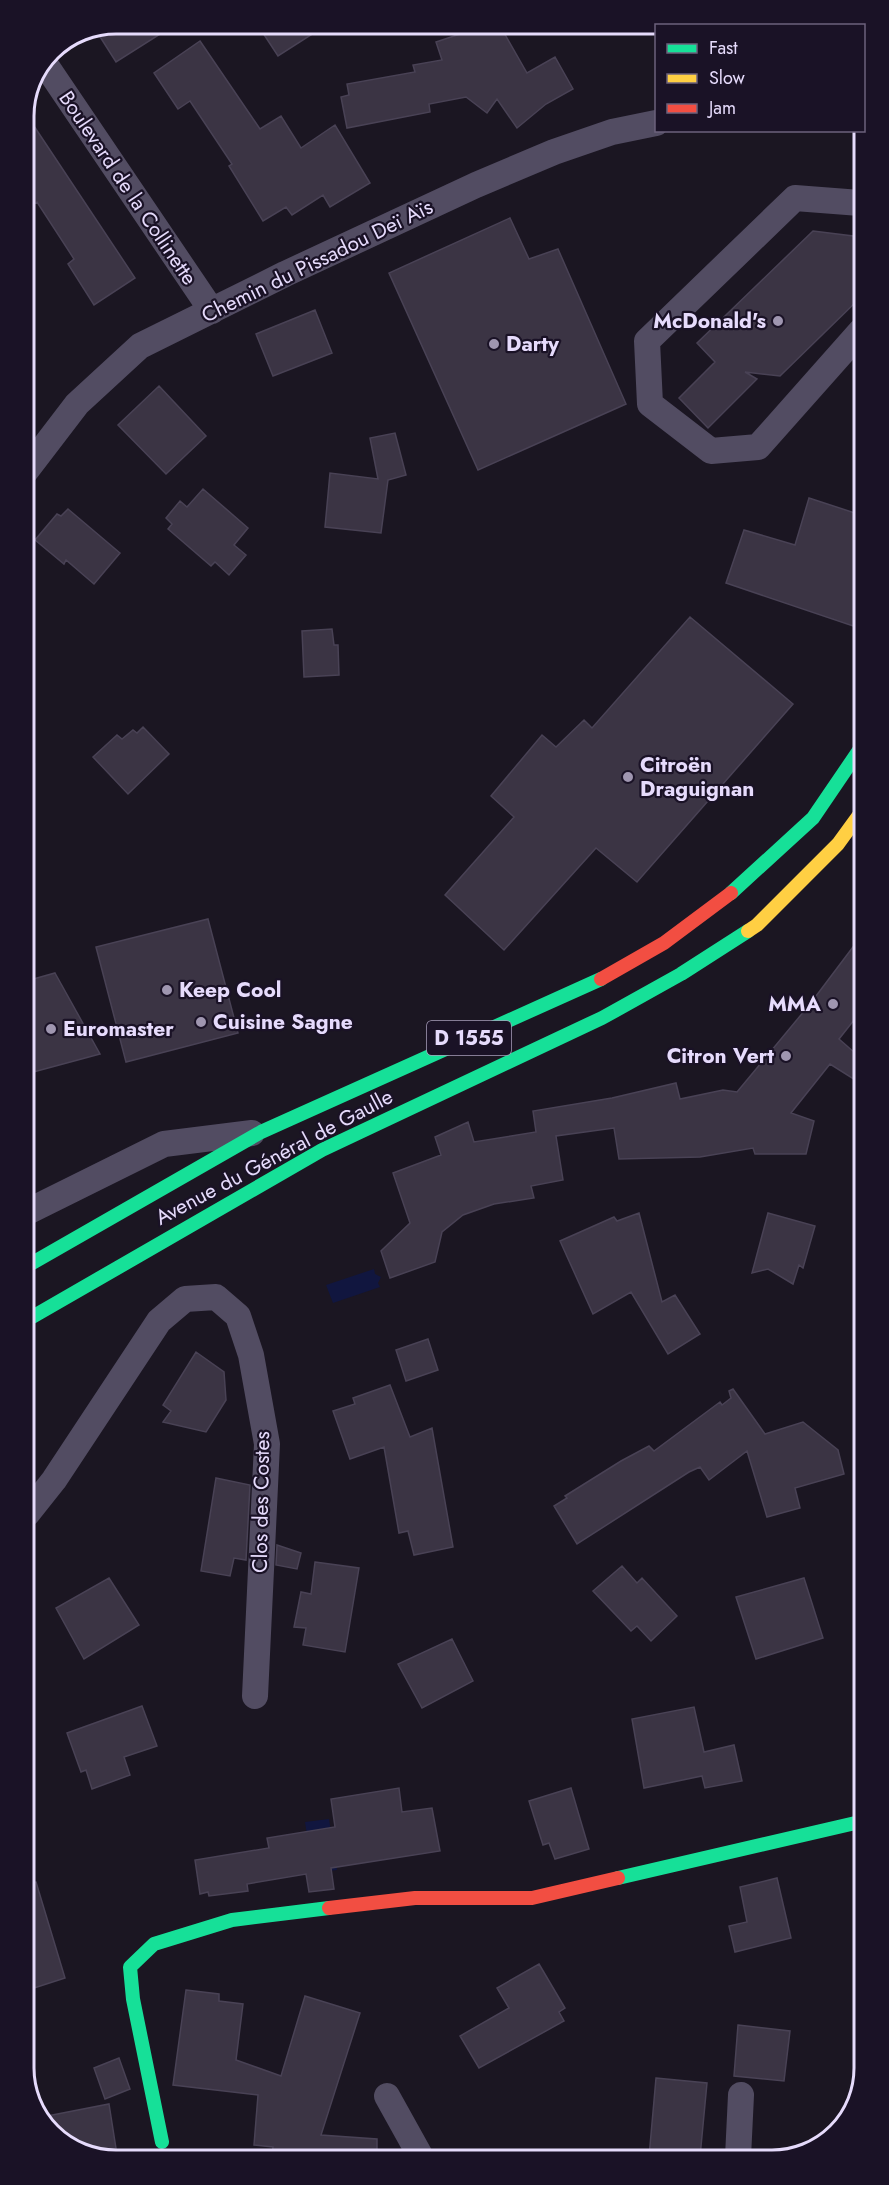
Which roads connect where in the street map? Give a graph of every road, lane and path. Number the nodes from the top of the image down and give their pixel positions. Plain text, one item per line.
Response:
1 (49, 70) edge
2 (655, 123) edge
3 (854, 202) edge
4 (212, 311) junction
5 (854, 339) edge
6 (35, 459) edge
7 (854, 758) edge
8 (854, 823) edge
9 (261, 1132) junction
10 (34, 1208) edge
11 (34, 1262) edge
12 (34, 1316) edge
13 (34, 1505) edge
14 (255, 1696) dead end
15 (854, 1823) edge
16 (741, 2095) dead end
17 (387, 2097) dead end
18 (162, 2142) dead end
19 (417, 2150) edge
20 (738, 2150) edge

1 - 4 street, Boulevard de la Collinette
2 - 4 street, Chemin du Pissadou Deï Aïs
3 - 5 street
4 - 6 street, Chemin du Pissadou Deï Aïs
7 - 9 main road, Avenue du Général de Gaulle / D 1555
8 - 12 main road, Avenue du Général de Gaulle / D 1555
9 - 10 street
9 - 11 main road, Avenue du Général de Gaulle / D 1555
13 - 14 street, Clos des Costes
15 - 18 main road
16 - 20 street
17 - 19 street

